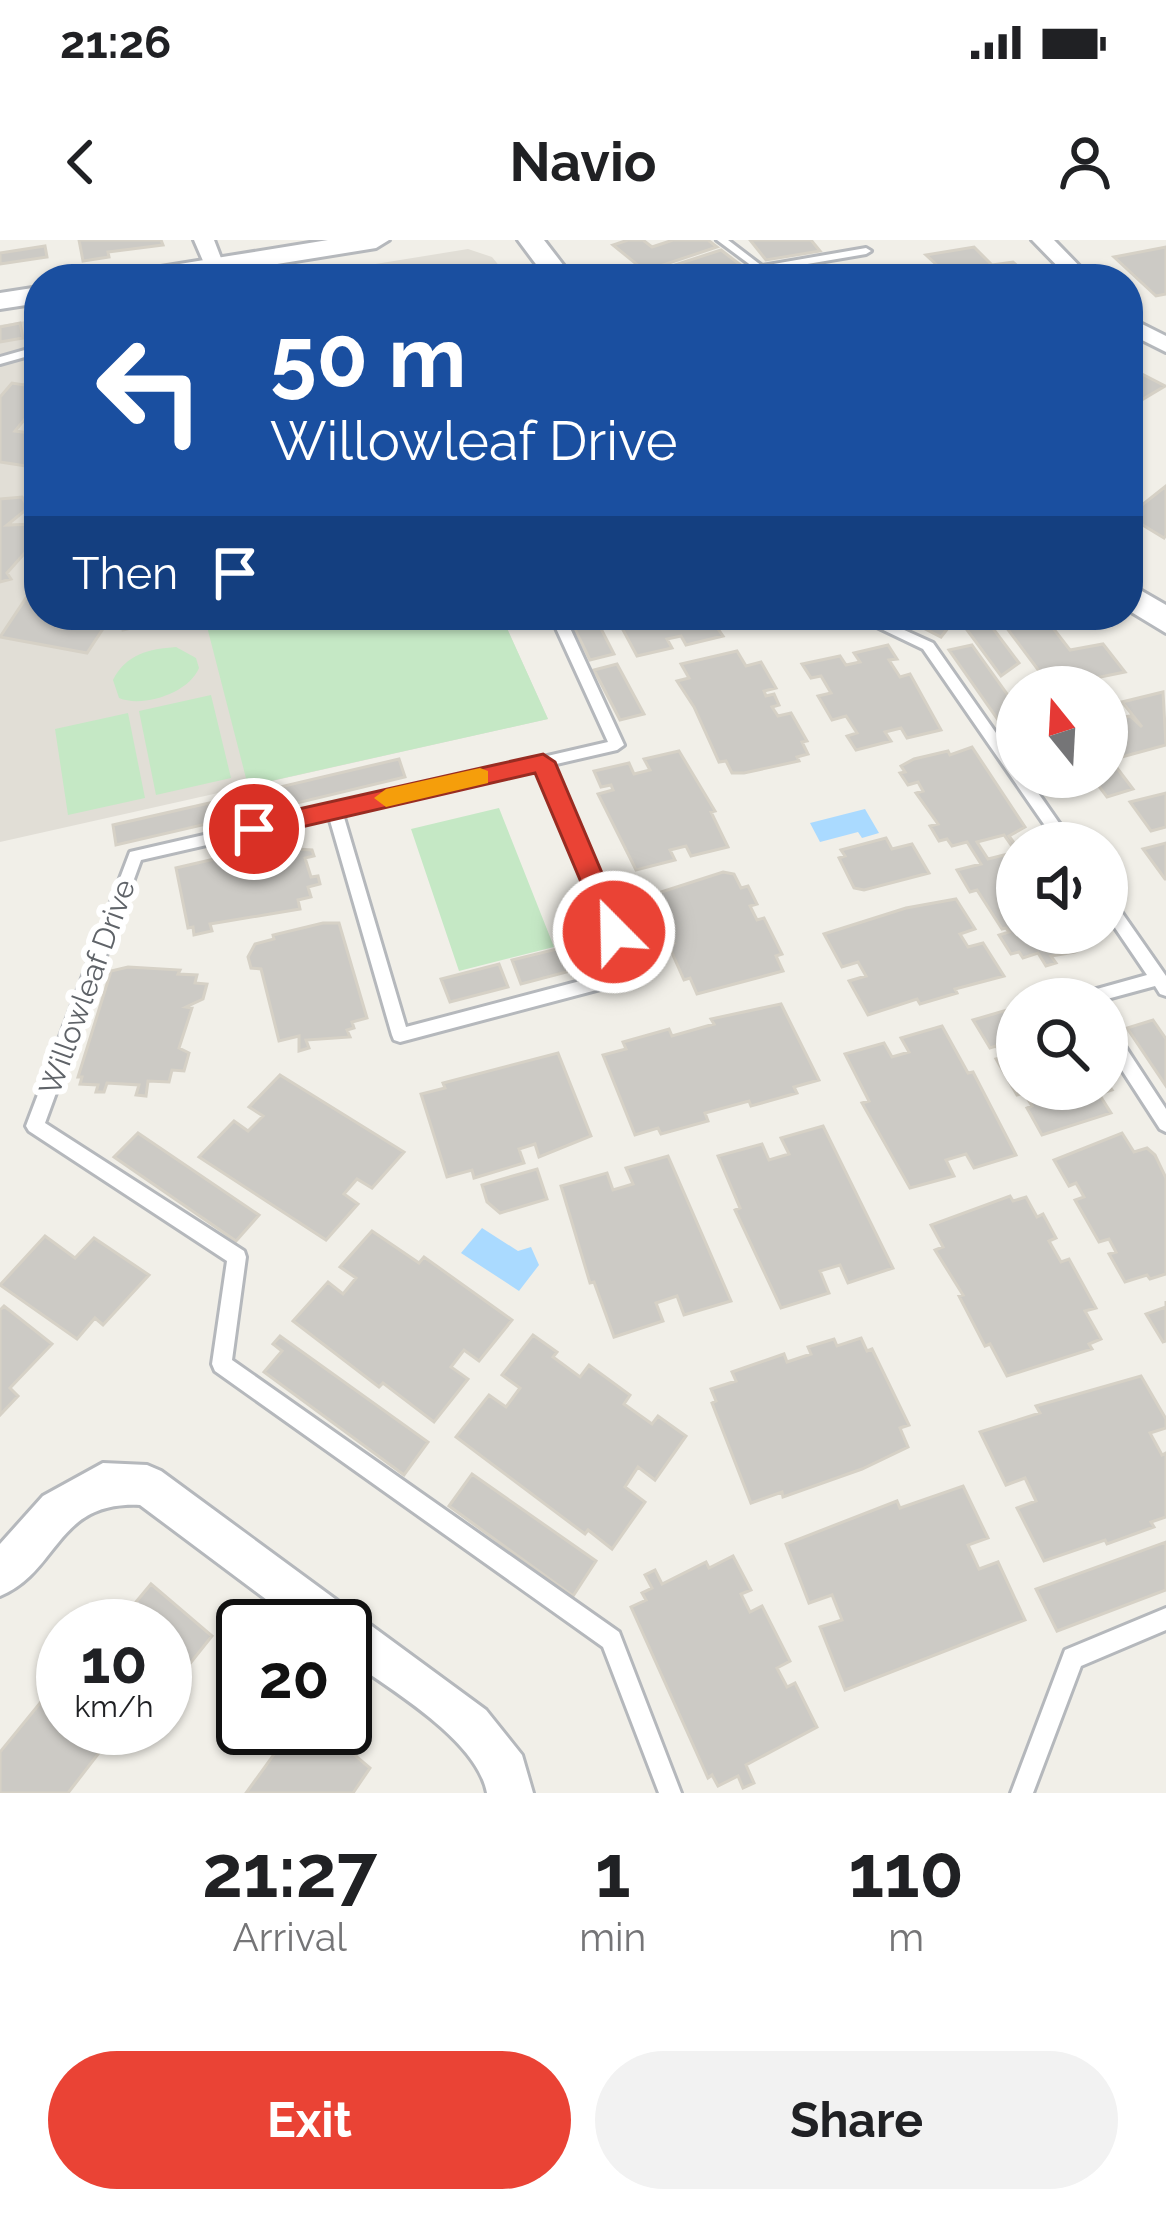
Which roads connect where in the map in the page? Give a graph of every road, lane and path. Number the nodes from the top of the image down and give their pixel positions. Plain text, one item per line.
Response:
1 (376, 240) edge
2 (530, 240) edge
3 (722, 240) edge
4 (1042, 240) edge
5 (866, 251) dead end
6 (209, 253) edge
7 (178, 264) edge
8 (549, 264) edge
9 (753, 264) edge
10 (789, 264) edge
11 (1067, 264) edge
12 (564, 630) edge
13 (893, 630) edge
14 (996, 744) edge
15 (543, 762) junction
16 (334, 810) junction
17 (1128, 935) edge
18 (1162, 984) edge
19 (1128, 991) edge
20 (1128, 1065) edge
21 (1166, 1124) edge
22 (0, 1575) edge
23 (301, 1599) edge
24 (1166, 1619) edge
25 (372, 1651) edge
26 (510, 1793) edge
27 (670, 1793) edge
28 (1022, 1793) edge

1 - 6 street
2 - 8 street
3 - 9 lane
4 - 11 street
5 - 10 lane
6 - 7 street
12 - 15 lane, Willowleaf Drive
13 - 14 lane
15 - 16 lane, Willowleaf Drive
15 - 16 lane
16 - 27 lane, Willowleaf Drive
17 - 18 lane
18 - 19 lane
20 - 21 lane
22 - 23 street
24 - 28 lane
25 - 26 street

